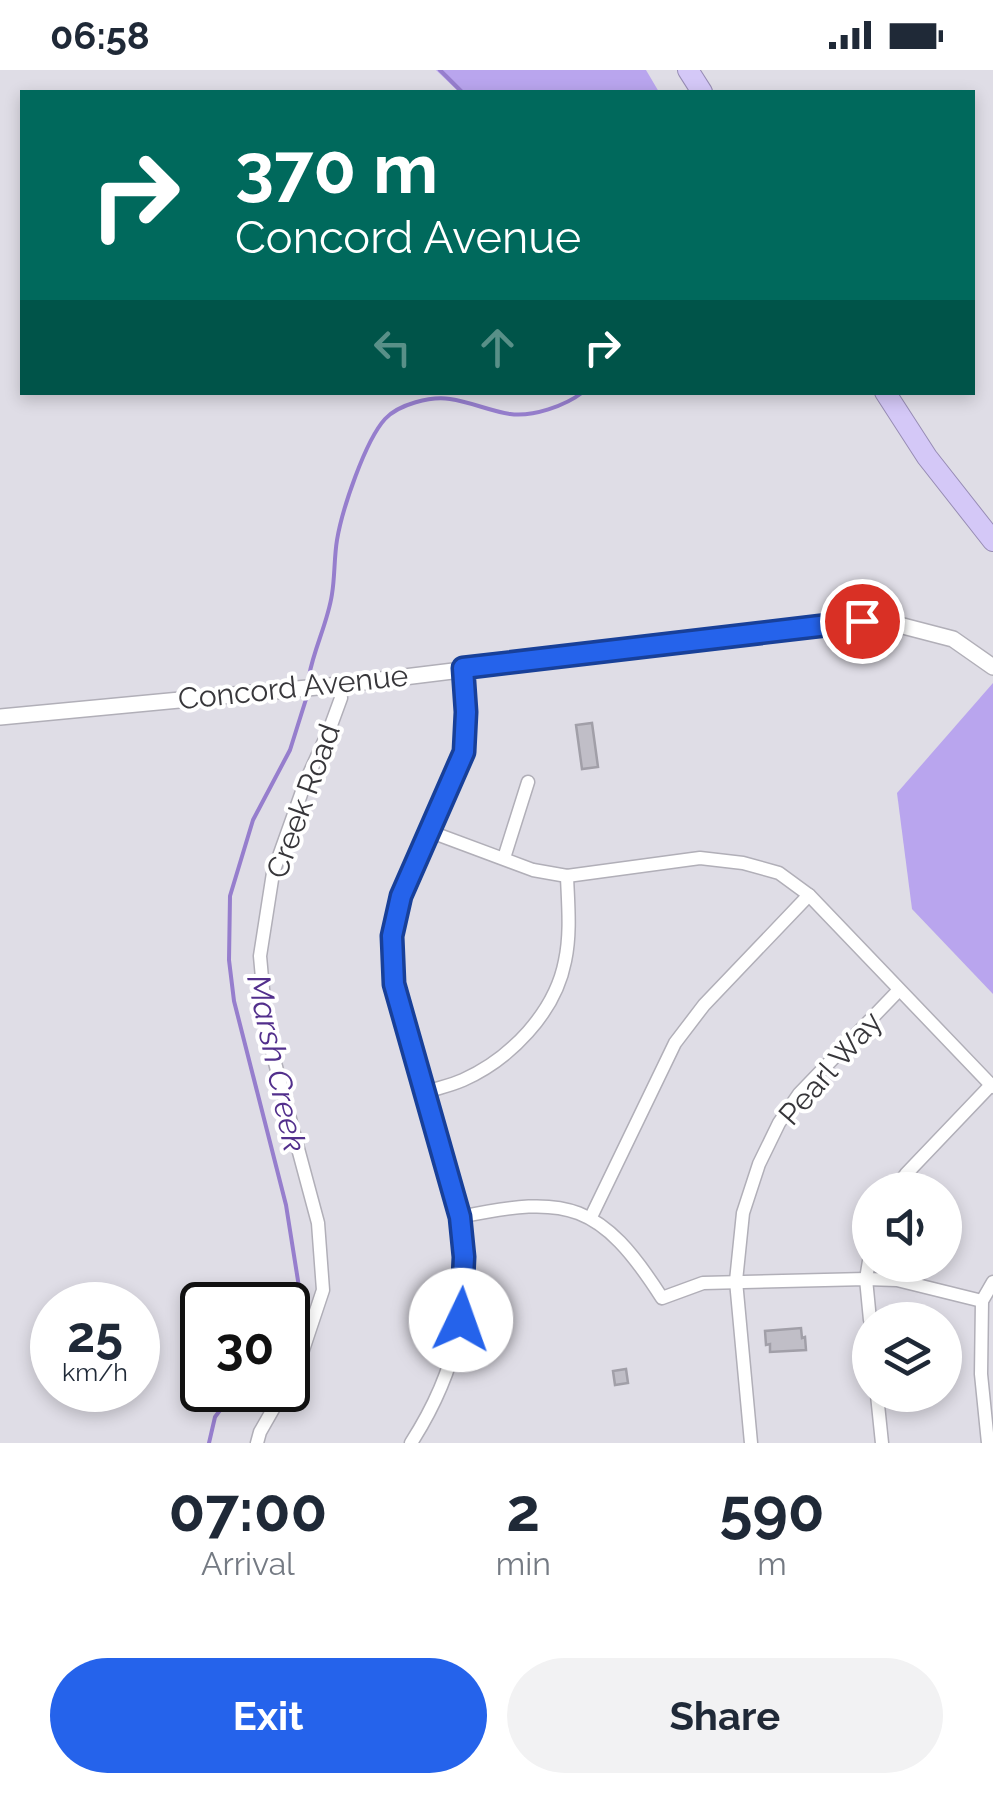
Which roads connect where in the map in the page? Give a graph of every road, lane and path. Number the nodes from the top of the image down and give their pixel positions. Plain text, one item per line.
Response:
1 (887, 395) edge
2 (993, 540) edge
3 (993, 667) edge
4 (463, 668) junction
5 (339, 684) junction
6 (0, 717) edge
7 (528, 782) dead end
8 (431, 832) junction
9 (504, 858) junction
10 (568, 876) junction
11 (809, 895) junction
12 (899, 990) junction
13 (992, 1086) edge
14 (426, 1092) junction
15 (908, 1172) edge
16 (460, 1217) junction
17 (591, 1217) junction
18 (852, 1279) edge
19 (736, 1281) junction
20 (905, 1282) edge
21 (993, 1282) edge
22 (982, 1302) junction
23 (310, 1330) edge
24 (271, 1412) edge
25 (879, 1412) edge
26 (256, 1443) edge
27 (411, 1443) edge
28 (751, 1443) edge
29 (882, 1443) edge
30 (988, 1443) edge

1 - 2 highway
3 - 4 street, Concord Avenue
4 - 5 street, Concord Avenue
4 - 8 street
5 - 6 street, Concord Avenue
5 - 23 street, Creek Road
7 - 9 street
8 - 9 street
8 - 14 street
9 - 10 street
10 - 11 street
10 - 14 street
11 - 12 street
11 - 17 street
12 - 13 street
12 - 19 street, Pearl Way
13 - 15 street
14 - 16 street
16 - 17 street
16 - 27 street
17 - 19 street
18 - 19 street
19 - 28 street, Pearl Way
20 - 22 street
21 - 22 street
22 - 30 street
24 - 26 street
25 - 29 street

